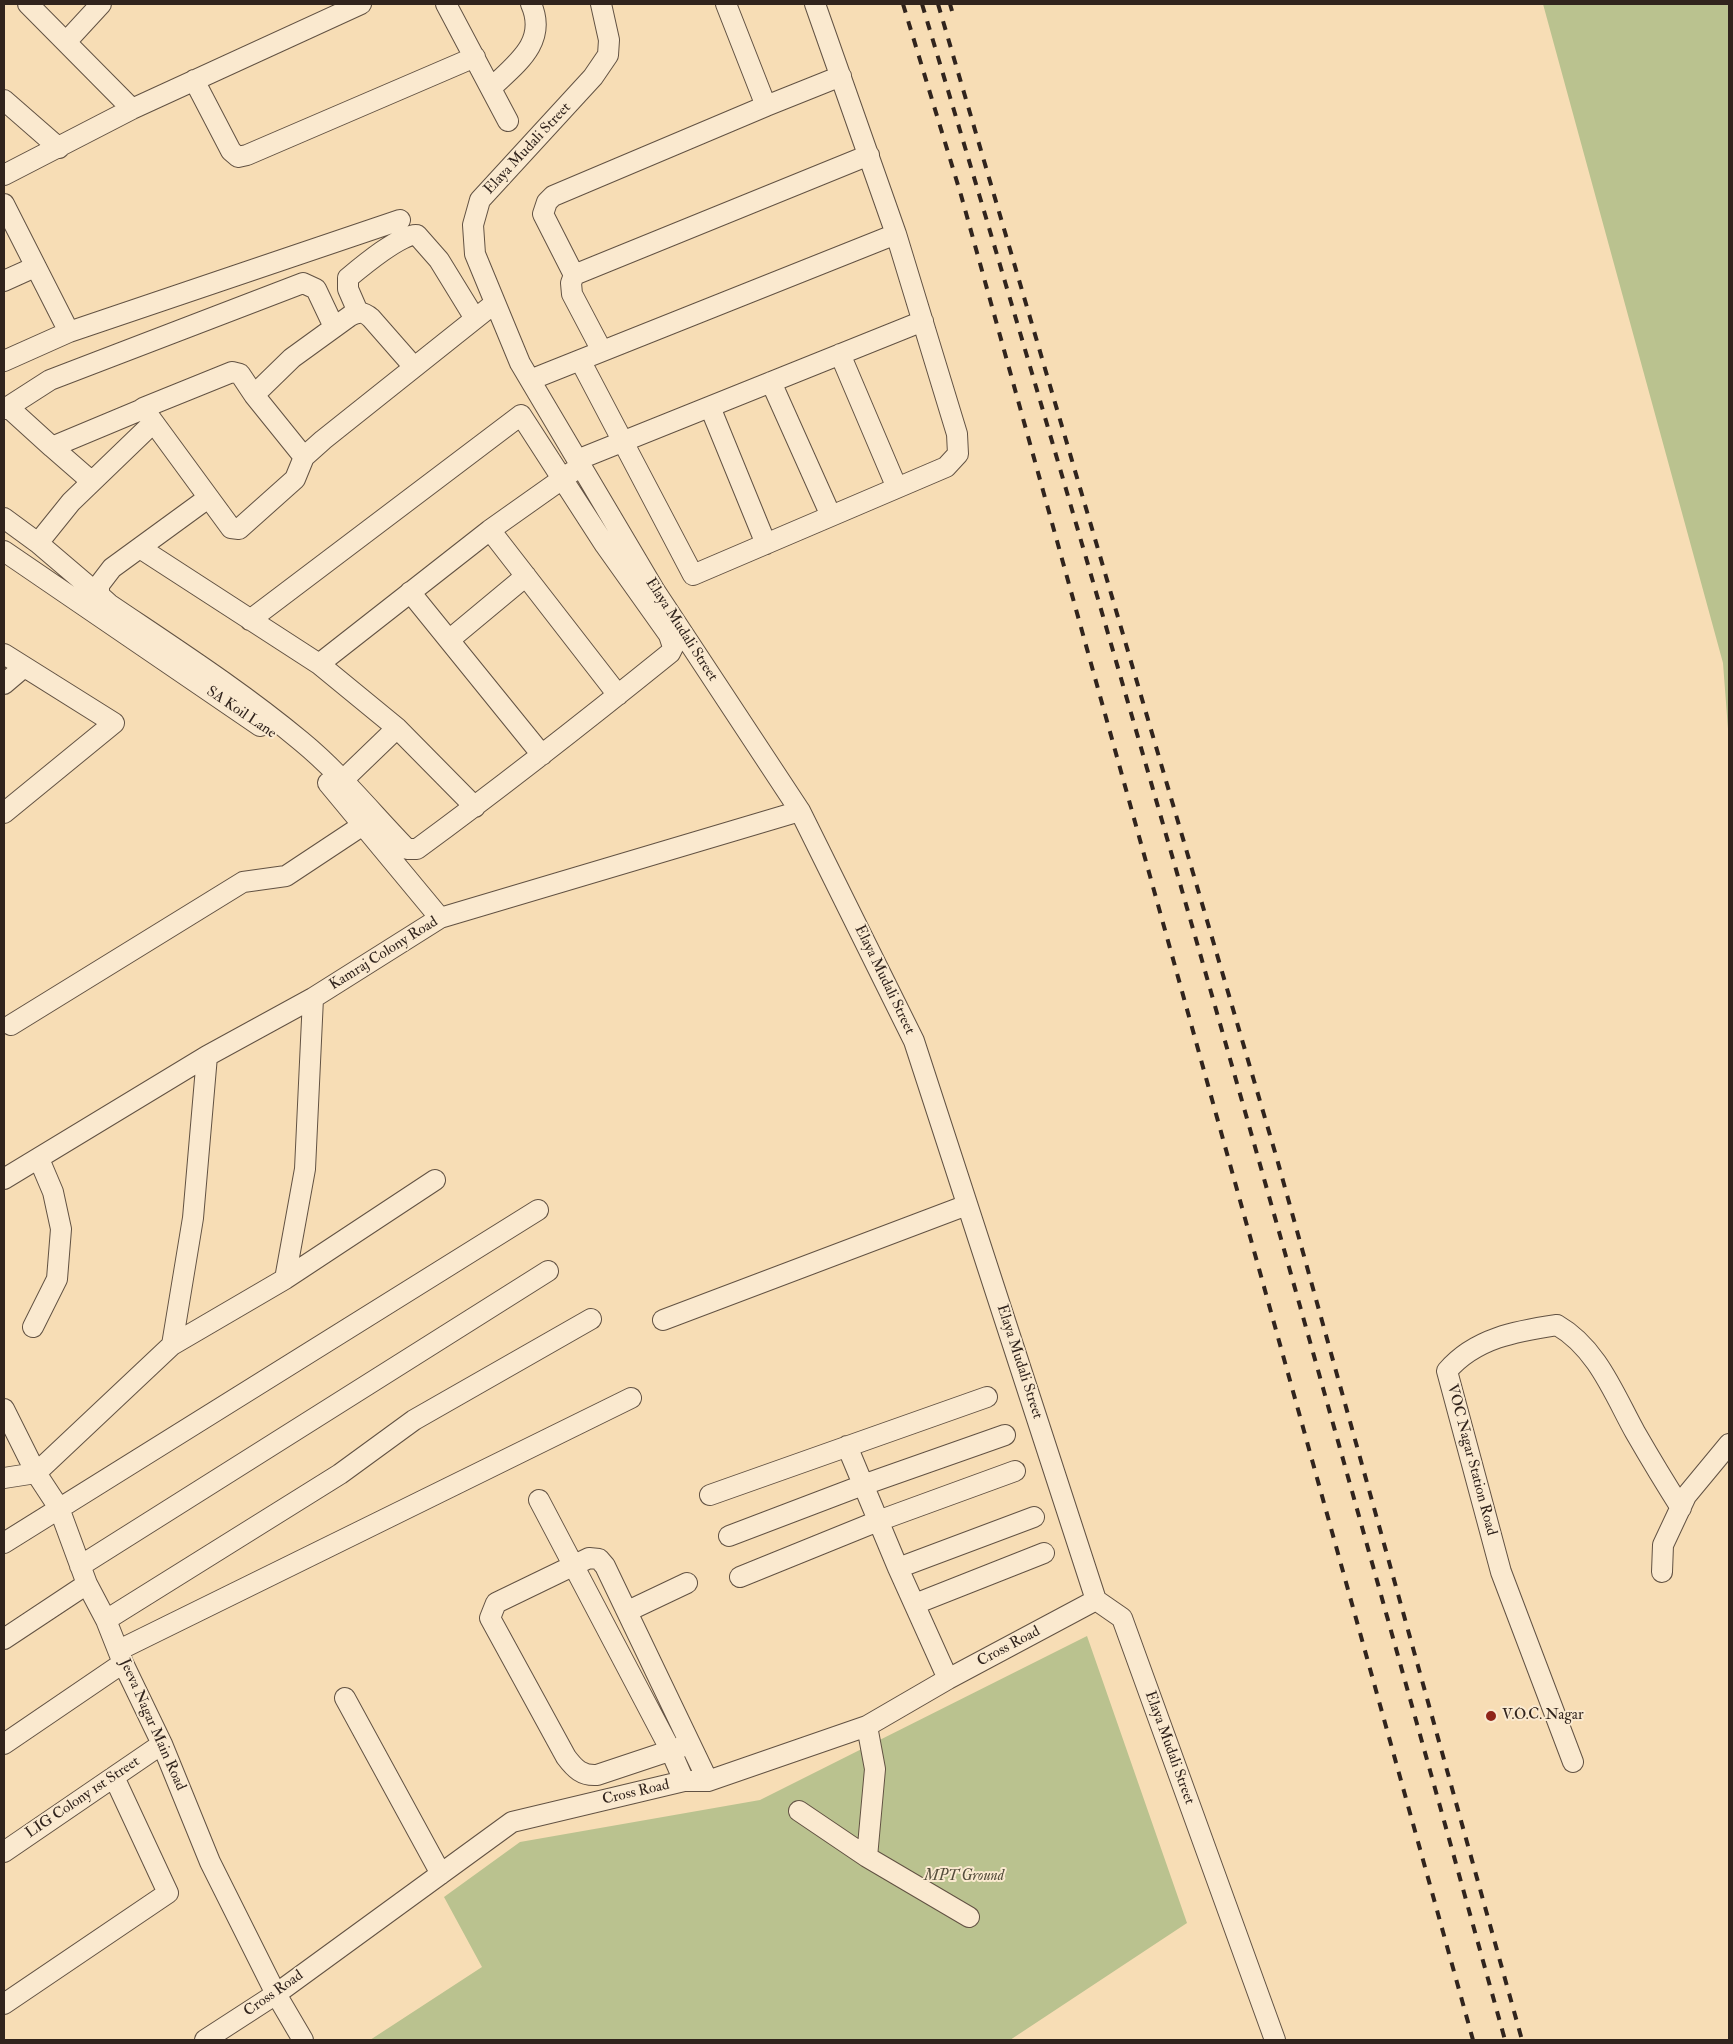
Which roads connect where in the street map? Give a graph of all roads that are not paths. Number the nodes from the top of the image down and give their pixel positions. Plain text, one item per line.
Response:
1 (28, 4) edge
2 (101, 4) edge
3 (360, 4) edge
4 (446, 4) edge
5 (531, 4) edge
6 (601, 4) edge
7 (726, 4) edge
8 (815, 4) edge
9 (66, 42) junction
10 (475, 57) junction
11 (841, 76) junction
12 (194, 80) junction
13 (491, 88) junction
14 (4, 100) edge
15 (766, 106) junction
16 (132, 109) junction
17 (508, 121) dead end
18 (58, 148) junction
19 (869, 155) junction
20 (4, 175) edge
21 (4, 204) edge
22 (400, 220) dead end
23 (896, 234) junction
24 (35, 267) junction
25 (574, 275) junction
26 (4, 281) edge
27 (495, 303) junction
28 (358, 312) junction
29 (474, 317) junction
30 (923, 321) junction
31 (334, 327) junction
32 (68, 332) junction
33 (602, 352) junction
34 (840, 354) junction
35 (580, 360) junction
36 (4, 361) edge
37 (414, 367) junction
38 (530, 380) junction
39 (771, 382) junction
40 (254, 395) junction
41 (710, 407) junction
42 (6, 408) edge
43 (148, 416) junction
44 (623, 442) junction
45 (52, 447) junction
46 (304, 457) junction
47 (579, 463) junction
48 (562, 479) junction
49 (91, 482) junction
50 (897, 488) junction
51 (208, 498) junction
52 (830, 516) junction
53 (4, 518) edge
54 (490, 530) junction
55 (38, 542) junction
56 (766, 544) junction
57 (140, 548) junction
58 (4, 551) edge
59 (526, 576) junction
60 (410, 592) junction
61 (99, 595) junction
62 (250, 620) junction
63 (449, 640) junction
64 (4, 654) edge
65 (318, 664) junction
66 (24, 667) junction
67 (4, 684) edge
68 (618, 695) junction
69 (397, 728) junction
70 (542, 755) junction
71 (343, 780) junction
72 (475, 807) junction
73 (800, 811) junction
74 (4, 813) edge
75 (362, 825) junction
76 (440, 918) junction
77 (313, 998) junction
78 (11, 1025) dead end
79 (207, 1056) junction
80 (39, 1159) junction
81 (4, 1179) edge
82 (435, 1180) dead end
83 (967, 1205) junction
84 (538, 1210) dead end
85 (548, 1271) dead end
86 (286, 1278) junction
87 (591, 1319) dead end
88 (663, 1320) dead end
89 (33, 1327) dead end
90 (172, 1345) junction
91 (987, 1397) dead end
92 (632, 1398) dead end
93 (4, 1409) edge
94 (1005, 1435) dead end
95 (1729, 1444) edge
96 (847, 1446) junction
97 (1015, 1471) dead end
98 (36, 1473) junction
99 (4, 1478) edge
100 (863, 1484) junction
101 (710, 1495) dead end
102 (539, 1500) dead end
103 (59, 1508) junction
104 (1680, 1508) junction
105 (1034, 1517) dead end
106 (878, 1521) junction
107 (729, 1536) dead end
108 (4, 1543) edge
109 (1044, 1553) dead end
110 (574, 1567) junction
111 (898, 1568) junction
112 (1662, 1572) dead end
113 (84, 1575) junction
114 (740, 1577) dead end
115 (687, 1584) dead end
116 (1096, 1600) junction
117 (915, 1604) junction
118 (628, 1611) junction
119 (106, 1620) junction
120 (4, 1639) edge
121 (121, 1656) junction
122 (948, 1679) junction
123 (344, 1698) dead end
124 (867, 1726) junction
125 (4, 1744) edge
126 (162, 1744) junction
127 (690, 1744) junction
128 (670, 1750) junction
129 (1573, 1762) dead end
130 (114, 1777) junction
131 (684, 1781) junction
132 (708, 1781) junction
133 (799, 1810) dead end
134 (4, 1852) edge
135 (868, 1857) junction
136 (441, 1874) junction
137 (969, 1917) dead end
138 (276, 1994) junction
139 (4, 2004) edge
140 (205, 2040) edge
141 (303, 2040) edge
142 (1275, 2040) edge

1 - 9 street
2 - 9 street
3 - 12 street
4 - 10 street
5 - 13 street
6 - 27 street, Elaya Mudali Street
7 - 15 street
8 - 11 street
9 - 16 street
10 - 12 street
10 - 13 street
11 - 15 street
11 - 19 street
12 - 16 street
13 - 17 street
14 - 18 street
15 - 25 street
16 - 18 street
18 - 20 street
19 - 23 street
19 - 25 street
21 - 24 street
22 - 32 street
23 - 30 street
23 - 33 street
24 - 26 street
24 - 32 street
25 - 33 street
27 - 29 street
27 - 38 street, Elaya Mudali Street
28 - 29 street
28 - 31 street
28 - 37 street
29 - 37 street
30 - 34 street
30 - 50 street
31 - 40 street
31 - 42 street
32 - 36 street
33 - 35 street
34 - 39 street
34 - 50 street
35 - 38 street
35 - 44 street
37 - 46 street
38 - 47 street, Elaya Mudali Street
39 - 41 street
39 - 52 street
40 - 43 street
40 - 46 street
41 - 44 street
41 - 56 street
42 - 45 street
43 - 45 street
43 - 49 street
43 - 51 street
44 - 47 street
44 - 56 street
45 - 49 street
46 - 51 street
47 - 48 street
47 - 73 street, Elaya Mudali Street
48 - 54 street
48 - 62 street
48 - 68 street
49 - 55 street
50 - 52 street
51 - 57 street
52 - 56 street
53 - 55 street
54 - 59 street
54 - 60 street
55 - 61 street
57 - 61 street
57 - 62 street
58 - 75 street, SA Koil Lane
59 - 63 street
59 - 68 street
60 - 63 street
60 - 65 street
61 - 71 street
62 - 65 street
63 - 70 street
64 - 66 street
65 - 69 street
66 - 67 street
66 - 74 street
68 - 70 street
69 - 71 street
69 - 72 street
70 - 72 street
71 - 72 street
73 - 76 street, Kamraj Colony Road
73 - 83 street, Elaya Mudali Street
75 - 76 street, SA Koil Lane
75 - 78 street
76 - 77 street, Kamraj Colony Road
77 - 79 street, Kamraj Colony Road
77 - 86 street
79 - 80 street, Kamraj Colony Road
79 - 90 street
80 - 81 street, Kamraj Colony Road
80 - 89 street
82 - 86 street
83 - 88 street
83 - 116 street, Elaya Mudali Street
84 - 103 street
85 - 113 street
86 - 90 street
87 - 119 street
90 - 98 street
91 - 96 street
92 - 121 street
93 - 98 street, Jeeva Nagar Main Road
94 - 100 street
95 - 104 street
96 - 100 street
96 - 101 street
97 - 106 street
98 - 99 street
98 - 103 street, Jeeva Nagar Main Road
100 - 106 street
100 - 107 street
102 - 110 street
103 - 108 street
103 - 113 street, Jeeva Nagar Main Road
104 - 112 street
104 - 129 street, VOC Nagar Station Road
105 - 111 street
106 - 111 street
106 - 114 street
109 - 117 street
110 - 118 street
110 - 128 street
110 - 128 street
111 - 117 street
113 - 119 street, Jeeva Nagar Main Road
113 - 120 street
115 - 118 street
116 - 122 street, Cross Road
116 - 142 street, Elaya Mudali Street
117 - 122 street
118 - 127 street
119 - 121 street, Jeeva Nagar Main Road
121 - 125 street
121 - 126 street, Jeeva Nagar Main Road
122 - 124 street, Cross Road
123 - 136 street
124 - 132 street, Cross Road
124 - 135 street
126 - 130 street, LIG Colony 1st Street
126 - 138 street, Jeeva Nagar Main Road
127 - 128 street
127 - 132 street
128 - 131 street
130 - 134 street, LIG Colony 1st Street
130 - 139 street
131 - 132 street, Cross Road
131 - 136 street, Cross Road
133 - 135 street
135 - 137 street
136 - 138 street, Cross Road
138 - 140 street, Cross Road
138 - 141 street, Jeeva Nagar Main Road

